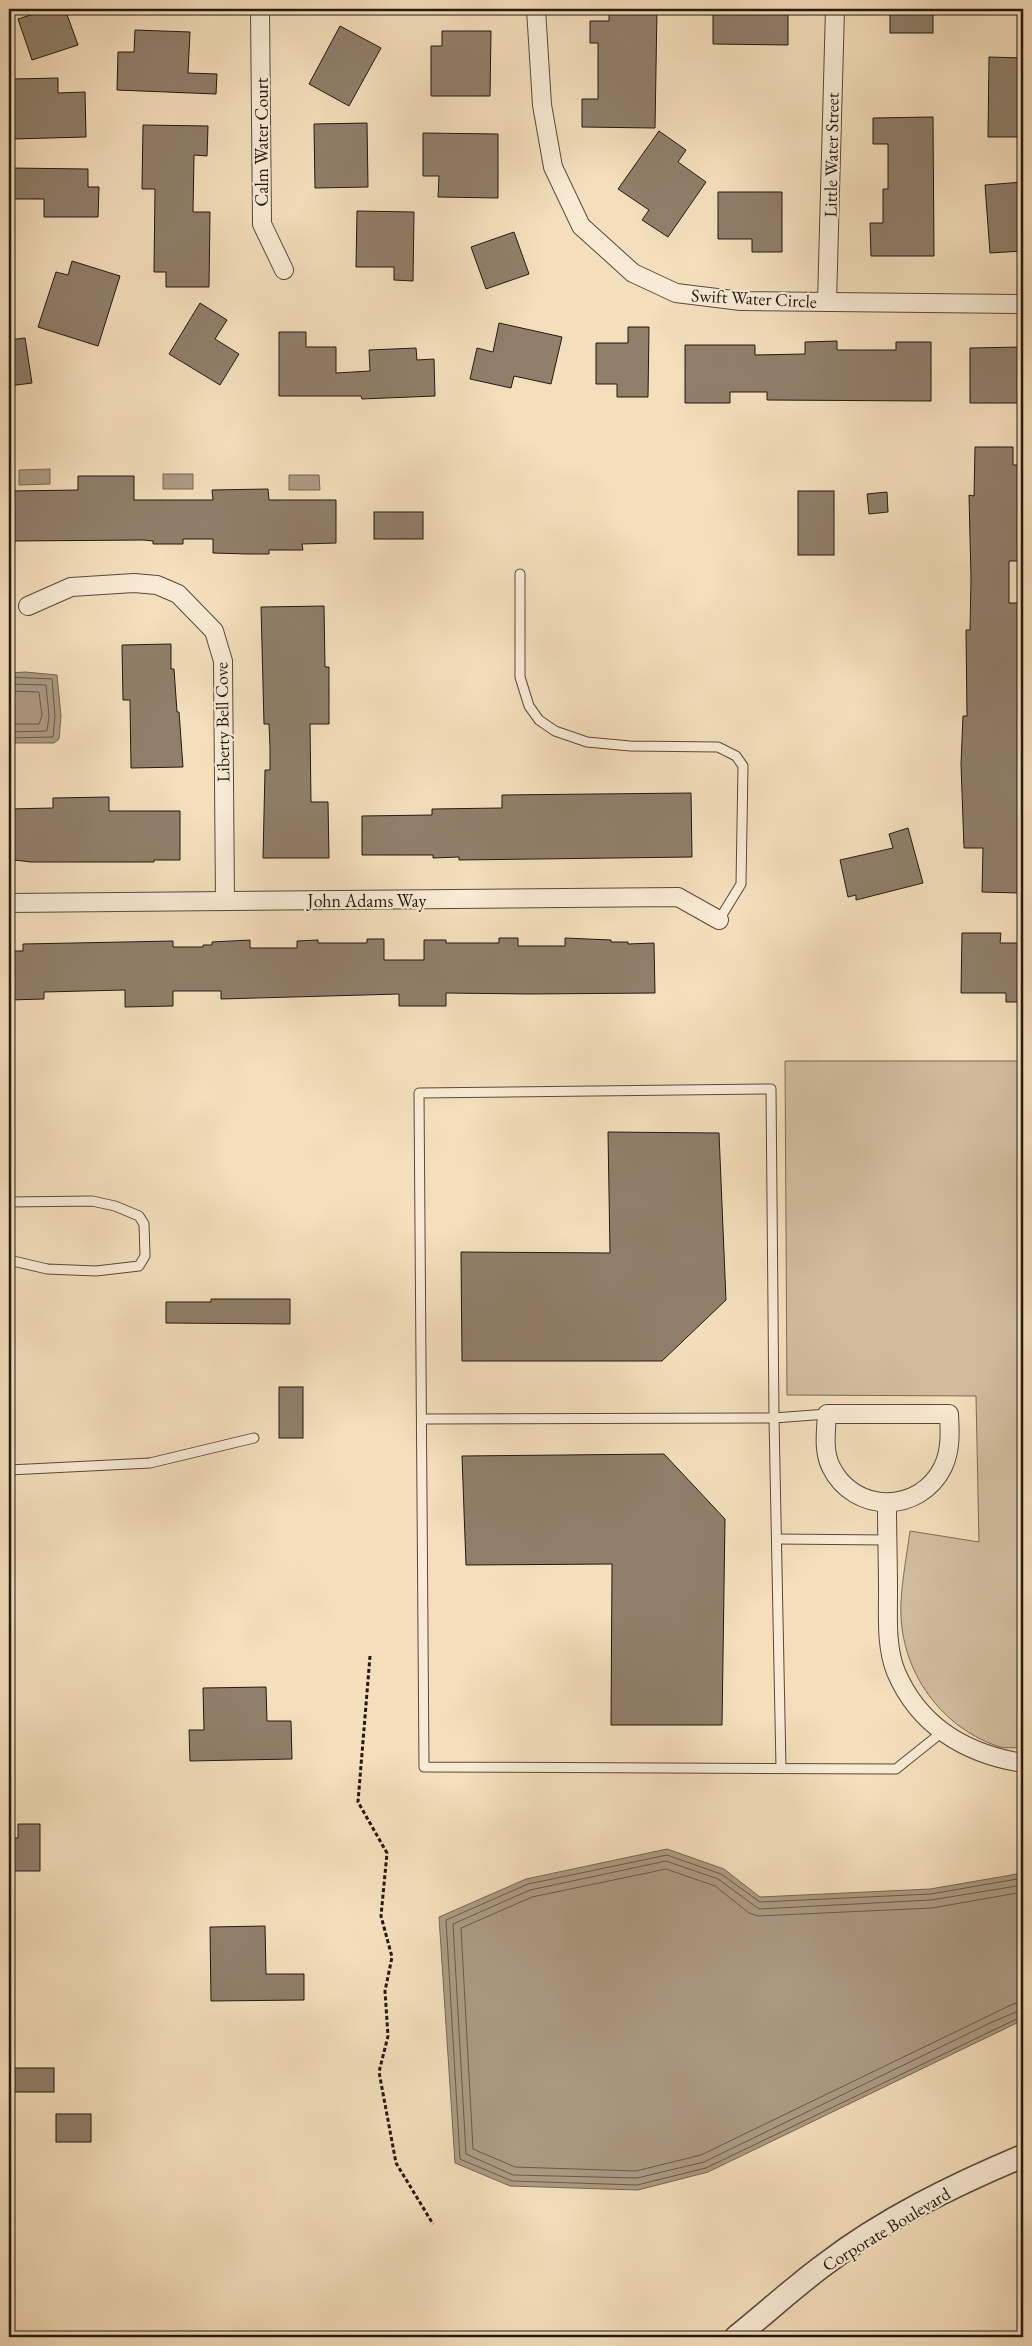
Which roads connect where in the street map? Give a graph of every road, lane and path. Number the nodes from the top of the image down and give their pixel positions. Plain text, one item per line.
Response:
1 (260, 9) edge
2 (536, 9) edge
3 (835, 9) edge
4 (284, 270) dead end
5 (827, 302) junction
6 (1023, 304) edge
7 (520, 574) dead end
8 (28, 606) dead end
9 (224, 901) junction
10 (9, 903) edge
11 (719, 920) joint
12 (9, 1202) edge
13 (9, 1260) edge
14 (827, 1414) junction
15 (774, 1418) junction
16 (422, 1419) junction
17 (254, 1438) dead end
18 (9, 1470) edge
19 (887, 1504) junction
20 (777, 1539) junction
21 (888, 1540) junction
22 (370, 1656) dead end
23 (942, 1733) junction
24 (1023, 1763) edge
25 (781, 1768) junction
26 (1023, 2156) edge
27 (433, 2224) dead end
28 (736, 2337) edge

1 - 4 street, Calm Water Court
2 - 5 street, Swift Water Circle
3 - 5 street, Little Water Street
5 - 6 street, Swift Water Circle
7 - 11 lane
8 - 9 street, Liberty Bell Cove
9 - 10 street, John Adams Way
9 - 11 street, John Adams Way
12 - 13 lane
14 - 15 lane
14 - 19 street
14 - 19 street
15 - 16 lane
15 - 16 lane
15 - 20 lane
16 - 25 lane
17 - 18 lane
19 - 21 street
20 - 21 lane
20 - 25 lane
21 - 23 street
22 - 27 path
23 - 24 street
23 - 25 lane
26 - 28 street, Corporate Boulevard

